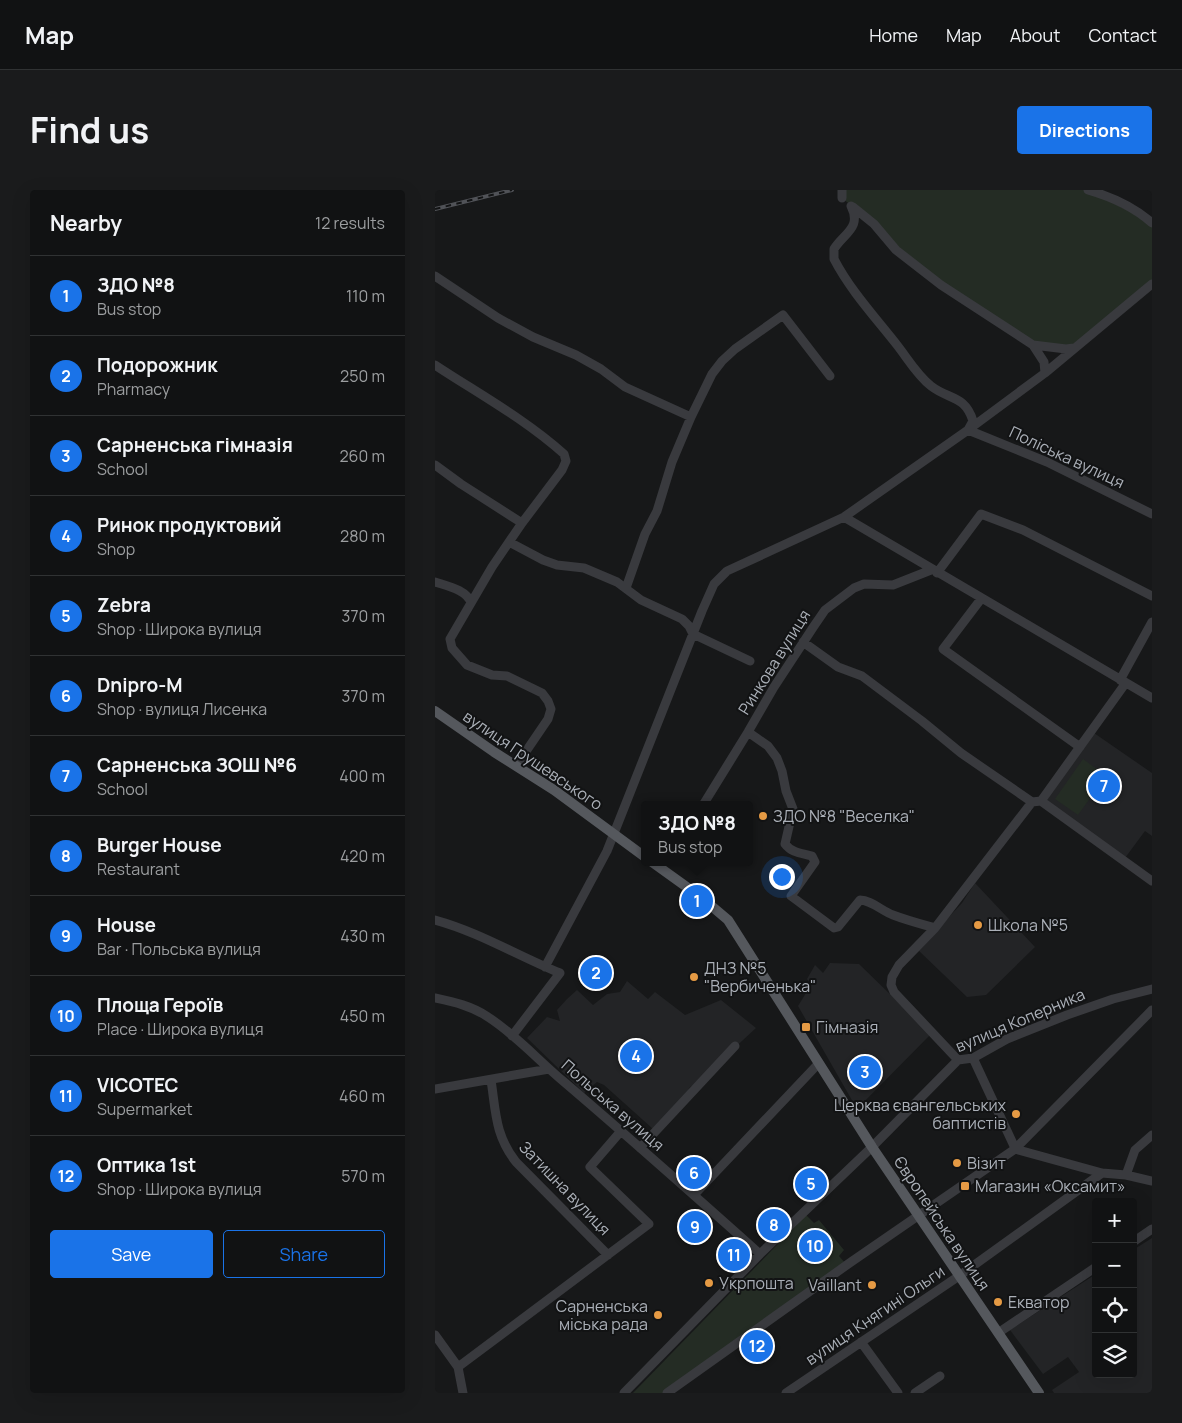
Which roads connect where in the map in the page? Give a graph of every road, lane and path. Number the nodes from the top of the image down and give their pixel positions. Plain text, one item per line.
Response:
1 (1088, 190) edge
2 (1152, 223) edge
3 (435, 276) edge
4 (1152, 284) edge
5 (1033, 344) junction
6 (1075, 348) junction
7 (435, 365) edge
8 (1045, 373) junction
9 (830, 376) dead end
10 (691, 417) junction
11 (968, 430) junction
12 (435, 465) edge
13 (1152, 514) edge
14 (844, 517) junction
15 (522, 522) junction
16 (509, 542) junction
17 (934, 571) junction
18 (435, 582) edge
19 (626, 588) junction
20 (1152, 596) edge
21 (981, 599) junction
22 (471, 603) junction
23 (1152, 622) edge
24 (693, 634) junction
25 (803, 642) junction
26 (749, 661) dead end
27 (1123, 682) junction
28 (1152, 698) edge
29 (435, 711) edge
30 (748, 732) junction
31 (1080, 746) junction
32 (516, 766) junction
33 (705, 801) edge
34 (1036, 802) junction
35 (613, 835) junction
36 (641, 854) edge
37 (662, 866) edge
38 (1152, 881) edge
39 (435, 920) edge
40 (935, 928) junction
41 (545, 967) junction
42 (1152, 989) edge
43 (435, 998) edge
44 (1152, 1010) edge
45 (512, 1036) junction
46 (735, 1046) dead end
47 (973, 1058) junction
48 (958, 1060) junction
49 (819, 1063) junction
50 (549, 1069) junction
51 (491, 1080) junction
52 (435, 1089) edge
53 (621, 1131) junction
54 (1152, 1135) edge
55 (872, 1147) junction
56 (640, 1148) junction
57 (1015, 1149) junction
58 (1102, 1172) junction
59 (1127, 1175) junction
60 (1152, 1182) edge
61 (694, 1195) junction
62 (919, 1216) junction
63 (1152, 1229) edge
64 (1137, 1239) edge
65 (760, 1254) junction
66 (608, 1255) junction
67 (1092, 1270) edge
68 (959, 1276) junction
69 (998, 1333) junction
70 (435, 1335) edge
71 (861, 1342) junction
72 (458, 1367) junction
73 (940, 1376) dead end
74 (463, 1393) edge
75 (624, 1393) edge
76 (667, 1393) edge
77 (787, 1393) edge
78 (898, 1393) edge
79 (915, 1393) edge
80 (1039, 1393) edge

1 - 2 street
3 - 10 street
4 - 6 street
5 - 6 street
5 - 8 street
5 - 11 street
6 - 8 street
7 - 15 street
8 - 11 street
9 - 10 street
10 - 19 street
11 - 13 street, Поліська вулиця
11 - 14 street
12 - 15 street
14 - 17 street
14 - 24 street
15 - 16 street
16 - 19 street
16 - 22 street
17 - 20 street
17 - 21 street
17 - 25 street, Ринкова вулиця
18 - 22 street
19 - 24 street
21 - 27 street
21 - 31 street
22 - 32 street
23 - 27 street
24 - 26 street
24 - 35 street
25 - 30 street, Ринкова вулиця
25 - 34 street
27 - 28 street
27 - 31 street
29 - 32 main road, вулиця Грушевського
30 - 33 street, Ринкова вулиця
30 - 40 street
31 - 34 street
32 - 35 main road, вулиця Грушевського
34 - 38 street
34 - 40 street
35 - 36 main road
35 - 41 street
37 - 49 main road, Європейська вулиця
39 - 41 street
40 - 48 street
41 - 45 street
42 - 47 street, вулиця Коперника
43 - 45 street, Польська вулиця
44 - 57 street
45 - 50 street, Польська вулиця
46 - 56 street
47 - 48 street, вулиця Коперника
47 - 57 street
48 - 55 street, вулиця Коперника
49 - 55 main road, Європейська вулиця
49 - 61 street
50 - 51 street
50 - 53 street, Польська вулиця
51 - 52 street
51 - 66 street, Затишна вулиця
53 - 56 street, Польська вулиця
53 - 66 street
54 - 59 street
55 - 62 main road, Європейська вулиця
55 - 65 street, вулиця Коперника
56 - 61 street, Польська вулиця
57 - 58 street
57 - 62 street
58 - 59 street
58 - 68 street, вулиця Княгині Ольги
59 - 60 street
61 - 65 street, Польська вулиця
62 - 68 main road, Європейська вулиця
62 - 76 street
63 - 64 street
65 - 75 street, вулиця Коперника
66 - 72 street
67 - 69 street
68 - 69 main road, Європейська вулиця
68 - 71 street, вулиця Княгині Ольги
69 - 80 main road, Європейська вулиця
70 - 72 street
71 - 77 street, вулиця Княгині Ольги
71 - 78 street
72 - 74 street
73 - 79 street

